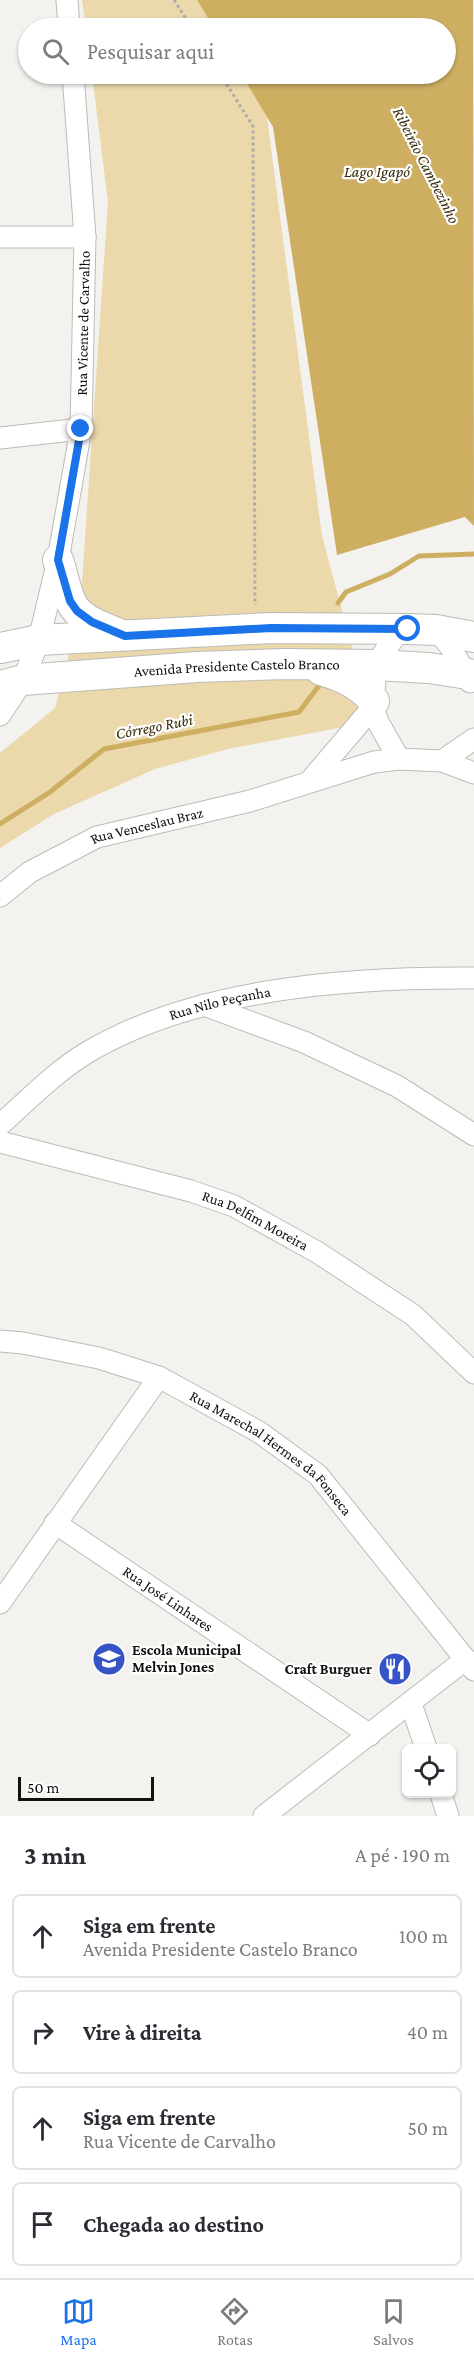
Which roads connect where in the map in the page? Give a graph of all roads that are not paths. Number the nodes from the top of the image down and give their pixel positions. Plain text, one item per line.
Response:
1 (67, 0) edge
2 (68, 18) edge
3 (74, 84) edge
4 (0, 237) edge
5 (86, 237) junction
6 (81, 429) junction
7 (0, 438) edge
8 (58, 560) junction
9 (422, 630) junction
10 (125, 636) junction
11 (474, 637) edge
12 (39, 640) junction
13 (0, 648) edge
14 (285, 664) junction
15 (376, 665) junction
16 (471, 679) edge
17 (11, 683) edge
18 (374, 704) junction
19 (0, 715) edge
20 (474, 739) edge
21 (399, 759) junction
22 (442, 761) junction
23 (474, 773) edge
24 (308, 784) junction
25 (0, 896) edge
26 (474, 978) edge
27 (204, 1005) junction
28 (0, 1125) edge
29 (474, 1135) edge
30 (0, 1142) edge
31 (0, 1341) edge
32 (474, 1373) edge
33 (159, 1377) junction
34 (55, 1523) junction
35 (0, 1603) edge
36 (470, 1665) edge
37 (411, 1704) junction
38 (370, 1735) junction
39 (424, 1744) edge
40 (442, 1798) edge
41 (264, 1816) edge
42 (448, 1816) edge

1 - 2 street
3 - 5 street, Rua Vicente de Carvalho
4 - 5 street
5 - 6 street, Rua Vicente de Carvalho
6 - 7 street
6 - 8 street, Rua Vicente de Carvalho
8 - 10 main road
8 - 12 street, Rua Vicente de Carvalho
9 - 10 main road
9 - 11 main road
9 - 15 street
9 - 16 street
10 - 12 main road
12 - 13 main road
12 - 17 street, Rua Vicente de Carvalho
14 - 15 main road, Avenida Presidente Castelo Branco
14 - 17 main road, Avenida Presidente Castelo Branco
14 - 18 main road
15 - 16 main road, Avenida Presidente Castelo Branco
15 - 18 street
17 - 19 street, Rua Vicente de Carvalho
18 - 21 street
18 - 24 street
20 - 22 street
21 - 22 street, Rua Venceslau Braz
21 - 24 street, Rua Venceslau Braz
22 - 23 street, Rua Venceslau Braz
24 - 25 street, Rua Venceslau Braz
26 - 27 street, Rua Nilo Peçanha
27 - 28 street, Rua Nilo Peçanha
27 - 29 street
30 - 32 street, Rua Delfim Moreira
31 - 33 street, Rua Marechal Hermes da Fonseca
33 - 34 street
33 - 36 street, Rua Marechal Hermes da Fonseca
34 - 35 street
34 - 38 street, Rua José Linhares
36 - 37 street
37 - 38 street
37 - 39 street
38 - 41 street
40 - 42 street

